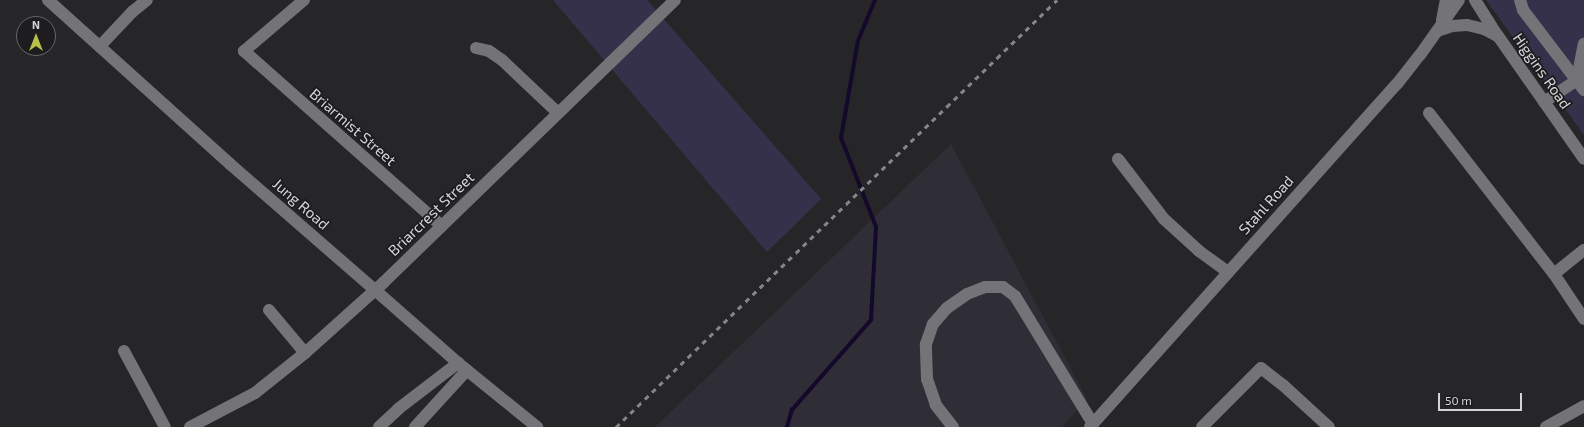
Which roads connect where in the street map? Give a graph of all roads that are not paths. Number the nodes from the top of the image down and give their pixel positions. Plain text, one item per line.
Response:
1 (48, 0) edge
2 (147, 0) edge
3 (304, 0) edge
4 (675, 0) edge
5 (1446, 0) edge
6 (1459, 0) edge
7 (1475, 0) edge
8 (1520, 0) edge
9 (1439, 28) junction
10 (1500, 38) junction
11 (1584, 44) edge
12 (100, 46) junction
13 (476, 48) dead end
14 (1581, 77) edge
15 (1584, 90) edge
16 (1544, 102) junction
17 (558, 113) junction
18 (1429, 113) dead end
19 (1118, 159) dead end
20 (1584, 159) edge
21 (442, 226) junction
22 (1584, 250) edge
23 (1228, 272) junction
24 (1554, 274) junction
25 (375, 290) junction
26 (268, 310) dead end
27 (1584, 319) edge
28 (124, 351) dead end
29 (305, 354) junction
30 (462, 366) junction
31 (1584, 406) edge
32 (1092, 425) edge
33 (165, 427) edge
34 (190, 427) edge
35 (379, 427) edge
36 (415, 427) edge
37 (538, 427) edge
38 (953, 427) edge
39 (1202, 427) edge
40 (1329, 427) edge
41 (1546, 427) edge

1 - 12 street, Jung Road
2 - 12 street
3 - 21 street, Briarmist Street
4 - 17 street, Briarcrest Street
5 - 9 street
6 - 9 street, Stahl Road
7 - 10 street, Higgins Road
8 - 14 street
9 - 10 street
9 - 23 street, Stahl Road
10 - 16 street, Higgins Road
11 - 14 street
12 - 25 street, Jung Road
13 - 17 street
14 - 15 street
14 - 16 street
16 - 20 street, Higgins Road
17 - 21 street, Briarcrest Street
18 - 24 street
19 - 23 street
21 - 25 street, Briarcrest Street
22 - 24 street
23 - 32 street, Stahl Road
24 - 27 street
25 - 29 street, Briarcrest Street
25 - 30 street, Jung Road
26 - 29 street
28 - 33 street
29 - 34 street, Briarcrest Street
30 - 35 street
30 - 36 street
30 - 37 street, Jung Road
31 - 41 street
32 - 38 street
39 - 40 street

